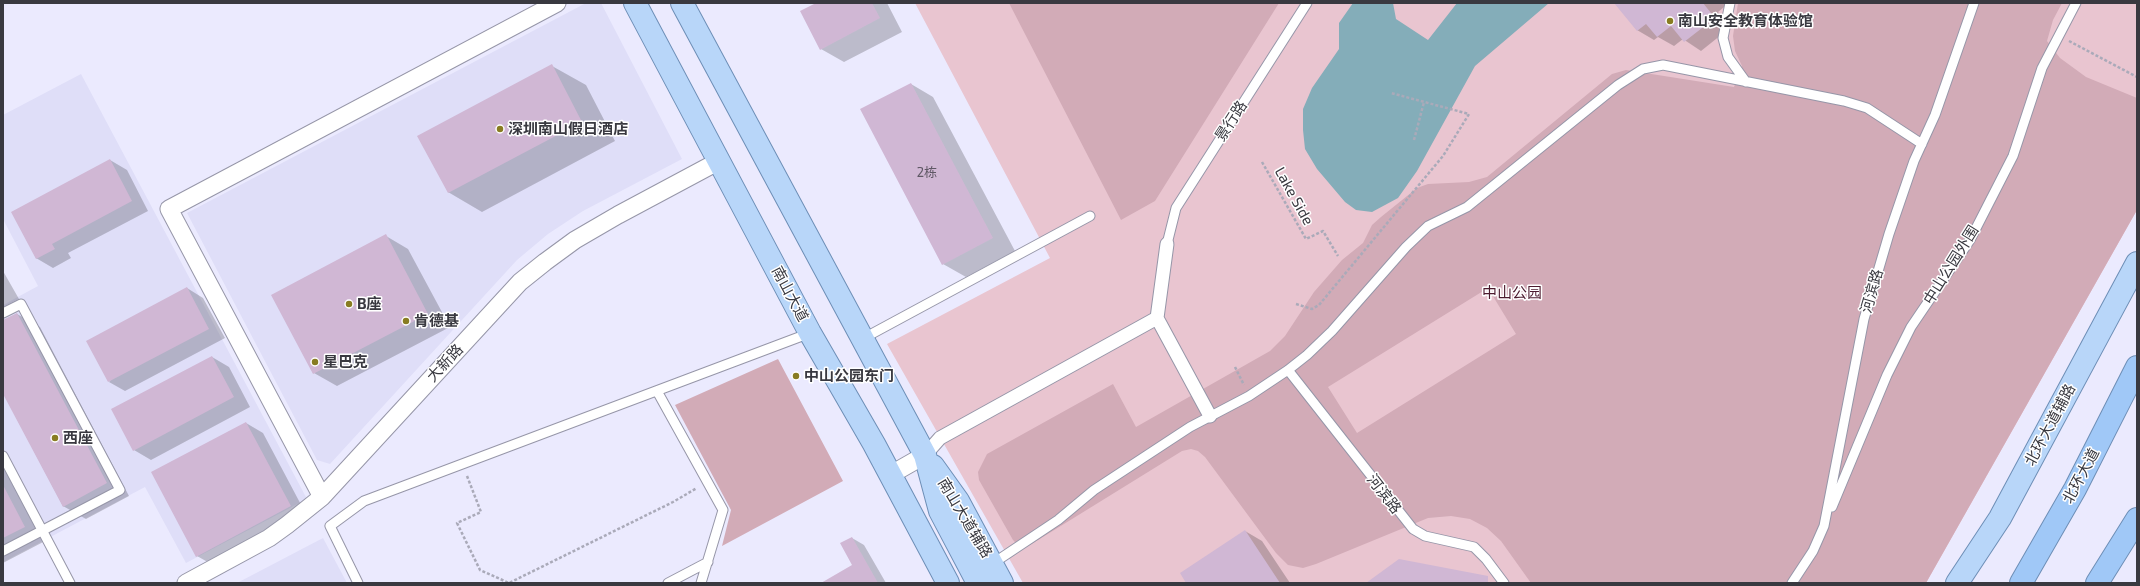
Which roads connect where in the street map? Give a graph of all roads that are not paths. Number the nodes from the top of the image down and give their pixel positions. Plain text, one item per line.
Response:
1 (557, 3) edge
2 (635, 3) edge
3 (682, 3) edge
4 (1306, 3) edge
5 (1730, 3) edge
6 (1974, 3) edge
7 (2076, 3) edge
8 (1746, 82) junction
9 (1922, 144) junction
10 (719, 161) junction
11 (1090, 216) dead end
12 (1167, 244) joint
13 (2137, 263) edge
14 (3, 313) edge
15 (1157, 318) junction
16 (810, 333) junction
17 (864, 338) junction
18 (2137, 367) edge
19 (1288, 370) junction
20 (657, 391) junction
21 (1210, 416) junction
22 (925, 455) junction
23 (3, 456) edge
24 (890, 475) junction
25 (322, 497) junction
26 (2137, 518) edge
27 (1824, 526) junction
28 (42, 531) junction
29 (3, 551) edge
30 (708, 562) junction
31 (992, 564) junction
32 (70, 583) edge
33 (186, 583) edge
34 (358, 583) edge
35 (668, 583) edge
36 (701, 583) edge
37 (948, 583) edge
38 (978, 583) edge
39 (1002, 583) edge
40 (1504, 583) edge
41 (1792, 583) edge
42 (1957, 583) edge
43 (2021, 583) edge
44 (2097, 583) edge

1 - 25 street
2 - 10 main road, 南山大道
3 - 17 main road
4 - 12 lane, 景行路
5 - 8 lane
6 - 9 lane, 河滨路
7 - 27 lane, 中山公园外围
8 - 9 lane
8 - 19 lane
9 - 27 lane, 河滨路
10 - 16 main road, 南山大道
10 - 25 street, 大新路
11 - 17 lane
12 - 15 street
13 - 42 main road, 北环大道辅路
14 - 28 lane
15 - 21 street
15 - 22 street
16 - 20 lane
16 - 24 main road, 南山大道
17 - 22 main road
18 - 43 highway, 北环大道
19 - 21 lane
19 - 40 lane, 河滨路
20 - 30 lane
20 - 34 lane
21 - 31 lane
22 - 24 street
22 - 31 main road, 南山大道辅路
22 - 38 main road
23 - 28 lane
24 - 37 main road, 南山大道
25 - 33 street, 大新路
26 - 44 highway
27 - 41 lane, 河滨路
28 - 29 lane
28 - 32 lane
30 - 35 lane
30 - 36 lane
31 - 39 main road, 南山大道辅路

